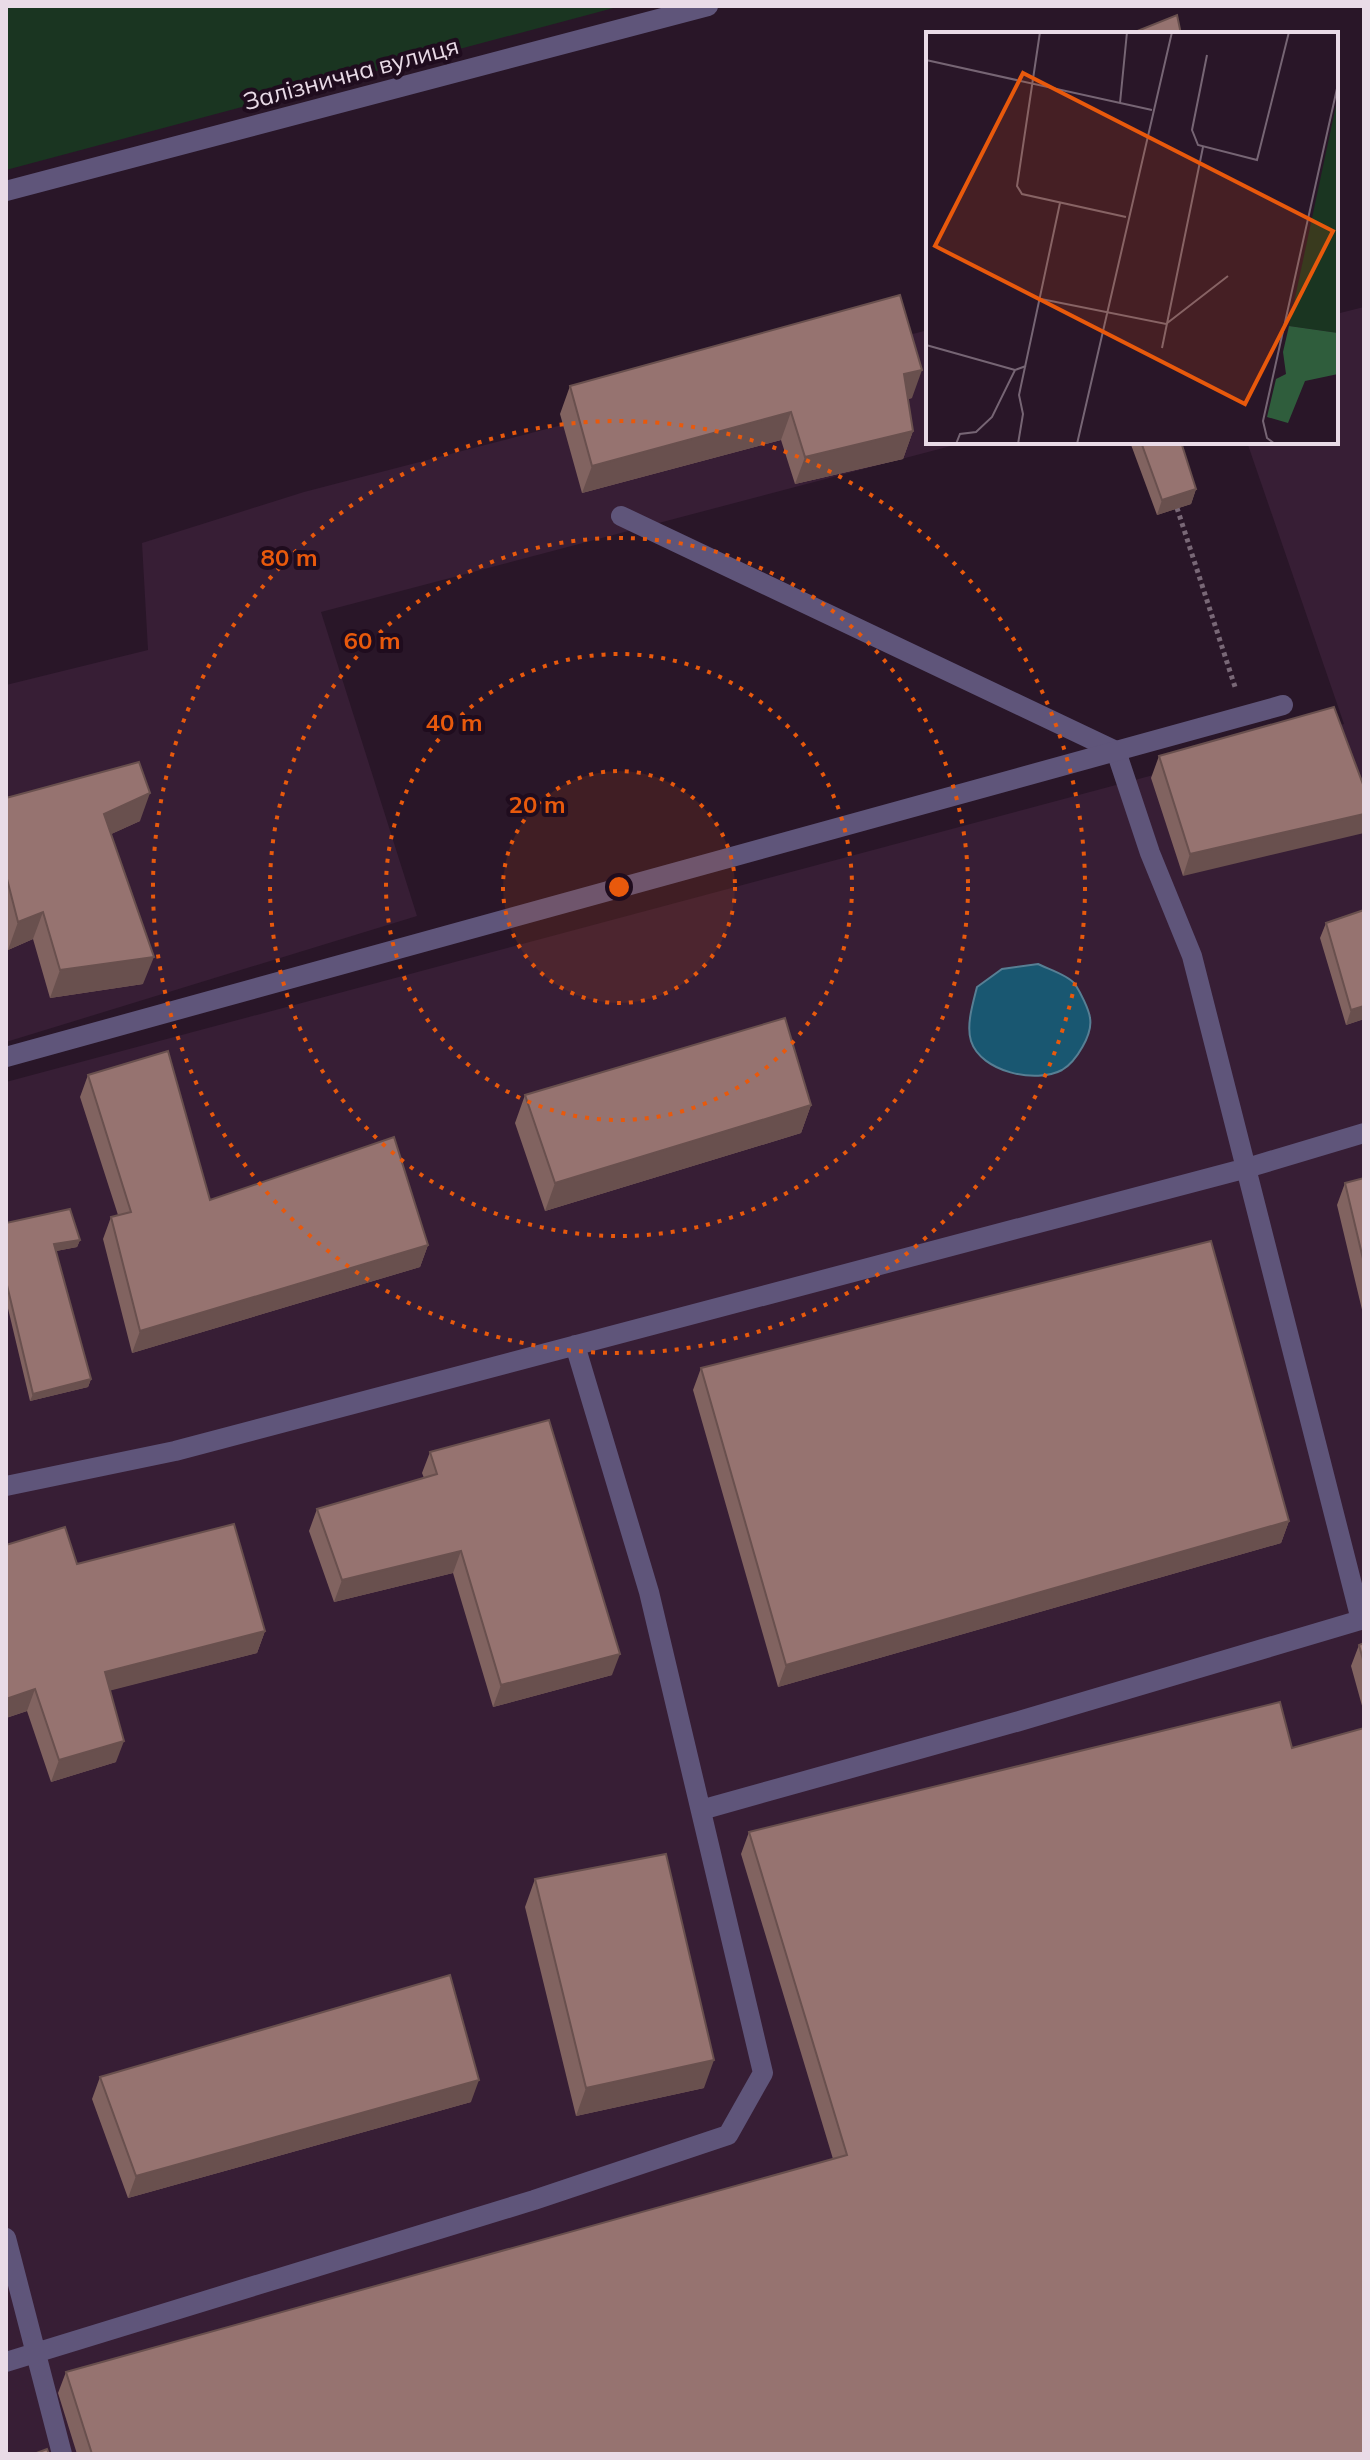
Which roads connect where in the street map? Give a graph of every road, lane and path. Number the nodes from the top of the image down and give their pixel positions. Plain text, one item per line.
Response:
1 (708, 6) edge
2 (6, 191) edge
3 (1177, 508) edge
4 (621, 516) dead end
5 (1283, 705) dead end
6 (1245, 715) junction
7 (1116, 751) junction
8 (6, 1057) edge
9 (1364, 1133) edge
10 (1247, 1168) junction
11 (575, 1345) junction
12 (6, 1486) edge
13 (1363, 1619) edge
14 (701, 1810) junction
15 (6, 2238) edge
16 (35, 2351) junction
17 (6, 2362) edge
18 (62, 2454) edge

1 - 2 street, Залізнична вулиця
3 - 6 path
4 - 7 street
5 - 6 street
6 - 7 street
7 - 8 street
7 - 10 street
9 - 10 street
10 - 11 street
10 - 13 street
11 - 12 street
11 - 14 street
13 - 14 street
14 - 16 street
15 - 16 street
16 - 17 street
16 - 18 street

